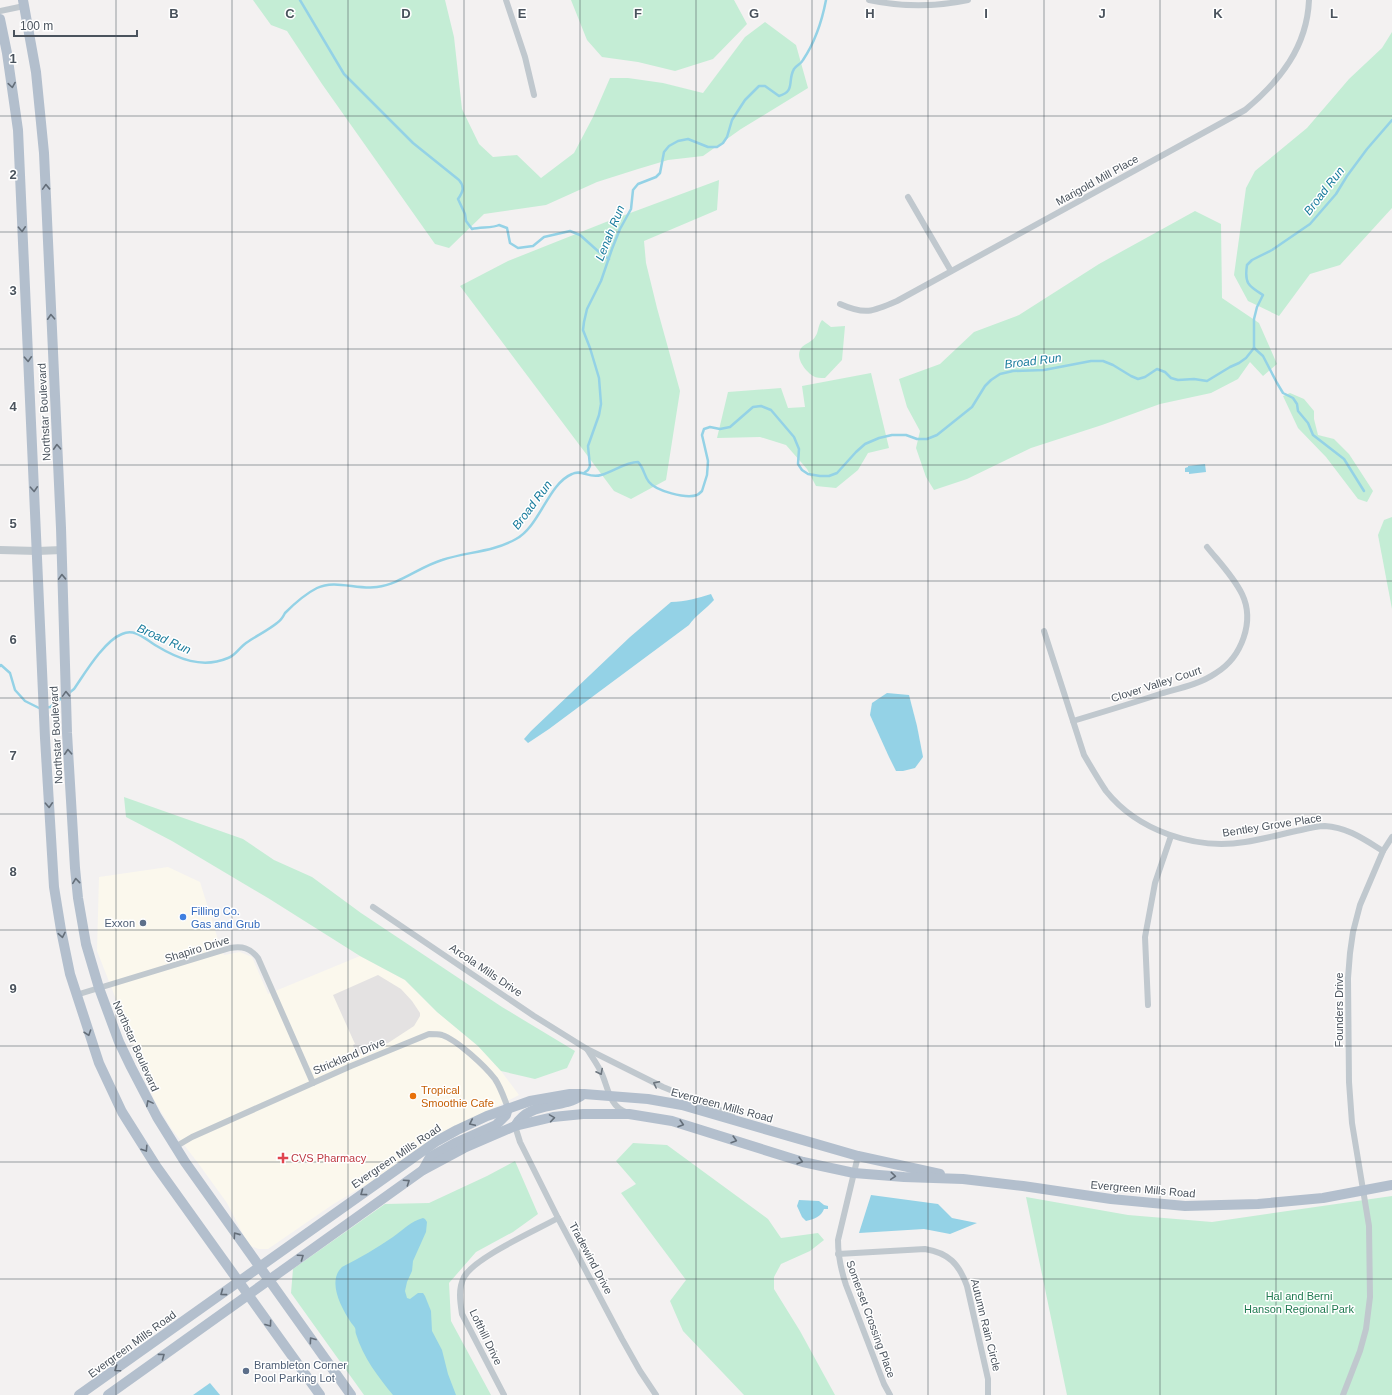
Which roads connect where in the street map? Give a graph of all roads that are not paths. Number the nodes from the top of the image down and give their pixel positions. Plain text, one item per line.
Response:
1 (506, 0) edge
2 (869, 0) edge
3 (968, 0) edge
4 (1310, 0) edge
5 (23, 3) edge
6 (0, 11) edge
7 (0, 20) edge
8 (534, 95) dead end
9 (908, 197) dead end
10 (951, 271) junction
11 (840, 304) dead end
12 (1207, 547) dead end
13 (0, 550) edge
14 (62, 550) junction
15 (37, 551) junction
16 (1044, 631) dead end
17 (1073, 721) junction
18 (1171, 836) junction
19 (1392, 837) edge
20 (1383, 851) junction
21 (373, 907) dead end
22 (98, 988) junction
23 (76, 996) junction
24 (1148, 1005) dead end
25 (587, 1049) junction
26 (313, 1083) junction
27 (584, 1094) junction
28 (611, 1096) junction
29 (508, 1108) junction
30 (630, 1114) junction
31 (514, 1126) junction
32 (770, 1130) junction
33 (175, 1147) junction
34 (858, 1156) junction
35 (423, 1170) junction
36 (854, 1173) junction
37 (963, 1179) junction
38 (1392, 1186) edge
39 (1364, 1191) junction
40 (558, 1218) junction
41 (838, 1254) junction
42 (260, 1266) junction
43 (269, 1280) junction
44 (238, 1281) junction
45 (248, 1294) junction
46 (79, 1395) edge
47 (108, 1395) edge
48 (320, 1395) edge
49 (351, 1395) edge
50 (504, 1395) edge
51 (656, 1395) edge
52 (890, 1395) edge
53 (988, 1395) edge
54 (1343, 1395) edge

1 - 8 street
2 - 3 street
4 - 10 street, Marigold Mill Place
5 - 6 street
14 -> 5 main road, Northstar Boulevard
7 -> 15 main road, Northstar Boulevard
9 - 10 street
10 - 11 street, Marigold Mill Place
12 - 17 street, Clover Valley Court
13 - 15 street
14 - 15 street
22 -> 14 main road, Northstar Boulevard
15 -> 23 main road, Northstar Boulevard
16 - 17 street, Bentley Grove Place
17 - 18 street, Bentley Grove Place
18 - 20 street, Bentley Grove Place
18 - 24 street
19 - 20 street, Founders Drive
20 - 39 street, Founders Drive
21 - 25 street, Arcola Mills Drive
22 - 23 street, Shapiro Drive
22 - 26 street, Shapiro Drive
33 -> 22 main road, Northstar Boulevard
23 -> 44 main road, Northstar Boulevard
25 -> 28 street
32 -> 25 street, Arcola Mills Drive
26 - 29 street, Strickland Drive
26 - 33 street, Strickland Drive
27 - 28 main road, Evergreen Mills Road
27 - 29 main road, Evergreen Mills Road
27 - 31 main road
28 - 30 street
28 - 32 main road, Evergreen Mills Road
29 - 35 main road
29 -> 42 main road, Evergreen Mills Road
31 -> 30 main road, Evergreen Mills Road
30 -> 36 main road, Evergreen Mills Road
31 - 35 main road, Evergreen Mills Road
31 - 40 street, Tradewind Drive
32 - 34 main road, Evergreen Mills Road
42 -> 33 main road, Northstar Boulevard
34 - 36 street, Somerset Crossing Place
34 - 37 main road, Evergreen Mills Road
43 -> 35 main road, Evergreen Mills Road
36 -> 37 main road, Evergreen Mills Road
36 - 41 street, Somerset Crossing Place
37 - 39 main road, Evergreen Mills Road
38 - 39 main road, Evergreen Mills Road
39 - 54 street, Founders Drive
40 - 50 street, Lofthill Drive
40 - 51 street, Tradewind Drive
41 - 52 street, Somerset Crossing Place
41 - 53 street, Autumn Rain Circle
42 - 43 main road, Northstar Boulevard
42 - 44 main road, Evergreen Mills Road
43 - 45 main road, Evergreen Mills Road
49 -> 43 main road, Northstar Boulevard
44 - 45 main road, Northstar Boulevard
44 -> 46 main road, Evergreen Mills Road
47 -> 45 main road, Evergreen Mills Road
45 -> 48 main road, Northstar Boulevard

